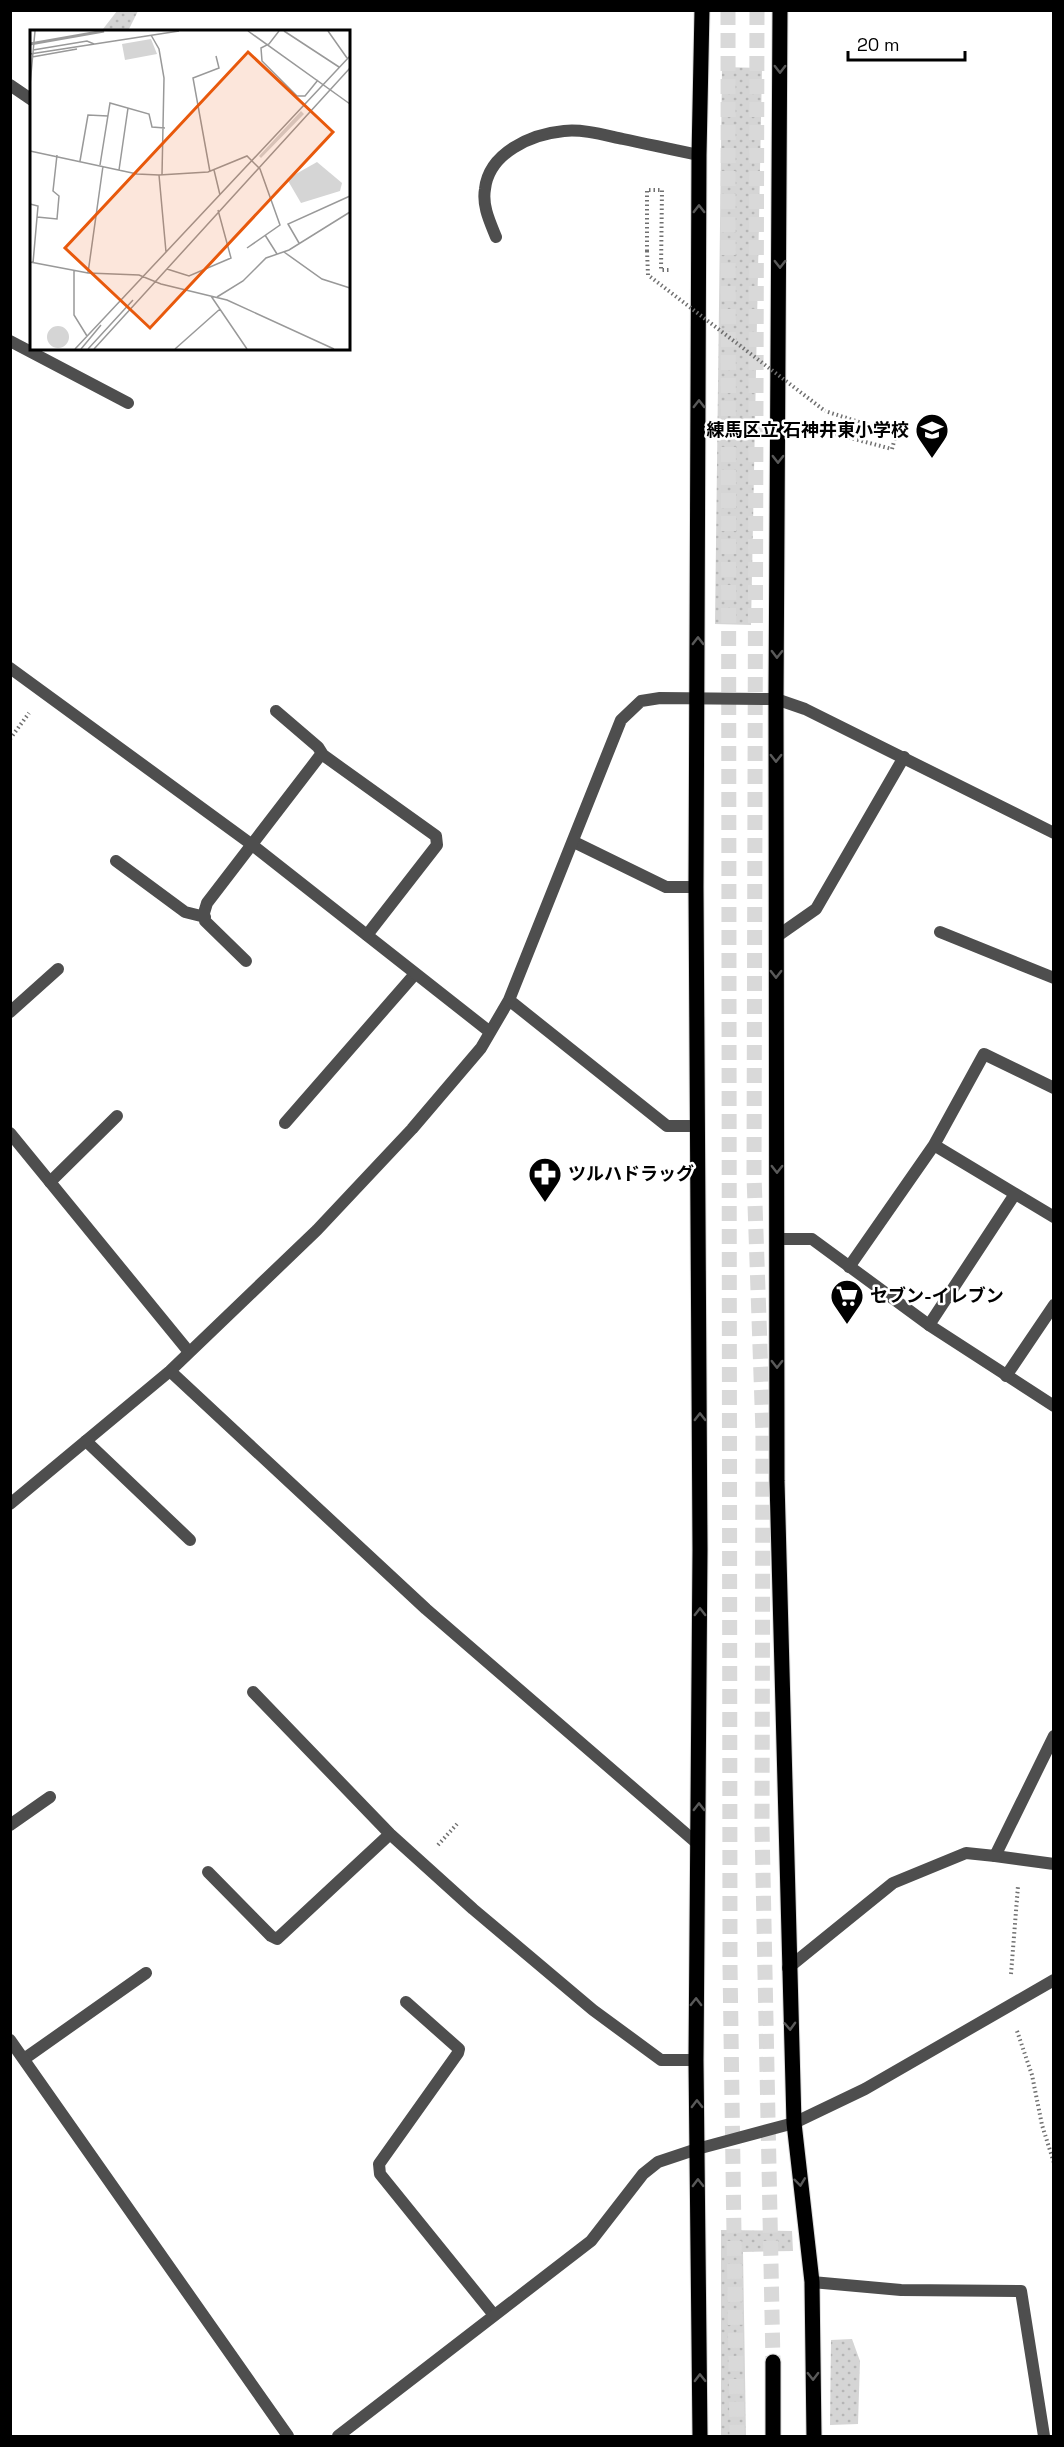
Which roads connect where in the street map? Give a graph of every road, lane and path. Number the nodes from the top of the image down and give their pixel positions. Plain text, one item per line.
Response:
1 (702, 10) edge
2 (780, 10) edge
3 (10, 85) edge
4 (30, 99) edge
5 (699, 155) junction
6 (496, 237) dead end
7 (673, 270) dead end
8 (10, 341) edge
9 (128, 404) dead end
10 (805, 426) dead end
11 (10, 668) edge
12 (698, 699) junction
13 (776, 699) junction
14 (276, 711) dead end
15 (323, 755) junction
16 (904, 757) junction
17 (1053, 833) edge
18 (574, 842) junction
19 (251, 844) junction
20 (116, 861) dead end
21 (696, 887) junction
22 (205, 917) junction
23 (940, 932) dead end
24 (367, 935) junction
25 (776, 938) junction
26 (246, 962) dead end
27 (58, 969) dead end
28 (415, 974) junction
29 (1053, 978) edge
30 (509, 1000) junction
31 (10, 1012) edge
32 (490, 1032) junction
33 (1053, 1088) edge
34 (117, 1116) dead end
35 (285, 1123) dead end
36 (698, 1126) junction
37 (10, 1133) edge
38 (934, 1145) junction
39 (50, 1182) junction
40 (1015, 1194) junction
41 (1053, 1217) edge
42 (777, 1239) junction
43 (849, 1267) junction
44 (1053, 1305) edge
45 (929, 1325) junction
46 (189, 1352) junction
47 (170, 1371) junction
48 (1006, 1376) junction
49 (1053, 1406) edge
50 (86, 1441) junction
51 (10, 1504) edge
52 (190, 1540) dead end
53 (254, 1692) dead end
54 (1053, 1737) edge
55 (50, 1797) dead end
56 (10, 1825) edge
57 (390, 1834) junction
58 (699, 1845) junction
59 (995, 1856) junction
60 (1053, 1864) edge
61 (208, 1872) dead end
62 (788, 1968) junction
63 (146, 1973) dead end
64 (1053, 1980) edge
65 (406, 2002) dead end
66 (10, 2040) edge
67 (24, 2059) junction
68 (696, 2060) junction
69 (794, 2123) junction
70 (698, 2149) junction
71 (812, 2282) junction
72 (494, 2314) junction
73 (773, 2362) tunnel mouth
74 (288, 2436) edge
75 (338, 2436) edge
76 (700, 2436) edge
77 (773, 2436) edge
78 (814, 2436) edge
79 (1044, 2436) edge

1 - 5 main road
2 -> 13 main road
3 - 4 street
5 - 6 street
12 -> 5 main road
7 - 10 path, bridge
8 - 9 street
11 - 19 street
12 - 13 street
12 - 18 street
12 - 21 main road
13 - 16 street
13 -> 25 main road
14 - 15 street
15 - 19 street
15 - 24 street
16 - 17 street
16 - 25 street
18 - 21 street
18 - 30 street
19 - 22 street
19 - 24 street
20 - 22 street
21 - 36 main road
22 - 26 street
23 - 29 street
24 - 28 street
25 -> 42 main road
27 - 31 street
28 - 32 street
28 - 35 street
30 - 32 street
30 - 36 street
32 - 46 street
33 - 38 street
34 - 39 street
58 -> 36 main road
37 - 39 street
38 - 40 street
38 - 43 street
39 - 46 street
40 - 41 street
40 - 45 street
42 - 43 street
42 -> 62 main road
43 - 45 street
44 - 48 street
45 - 48 street
46 - 47 street
47 - 50 street
47 - 58 street
48 - 49 street
50 - 51 street
50 - 52 street
53 - 57 street
54 - 59 street
55 - 56 street
57 - 61 street
57 - 68 street
68 -> 58 main road
59 - 60 street
59 - 62 street
62 -> 69 main road
63 - 67 street
64 - 69 street
65 - 72 street
66 - 67 street
67 - 74 street
70 -> 68 main road
69 - 70 street
69 -> 71 main road
70 - 72 street
76 -> 70 main road
71 -> 78 main road
71 - 79 street
72 - 75 street
73 - 77 main road

